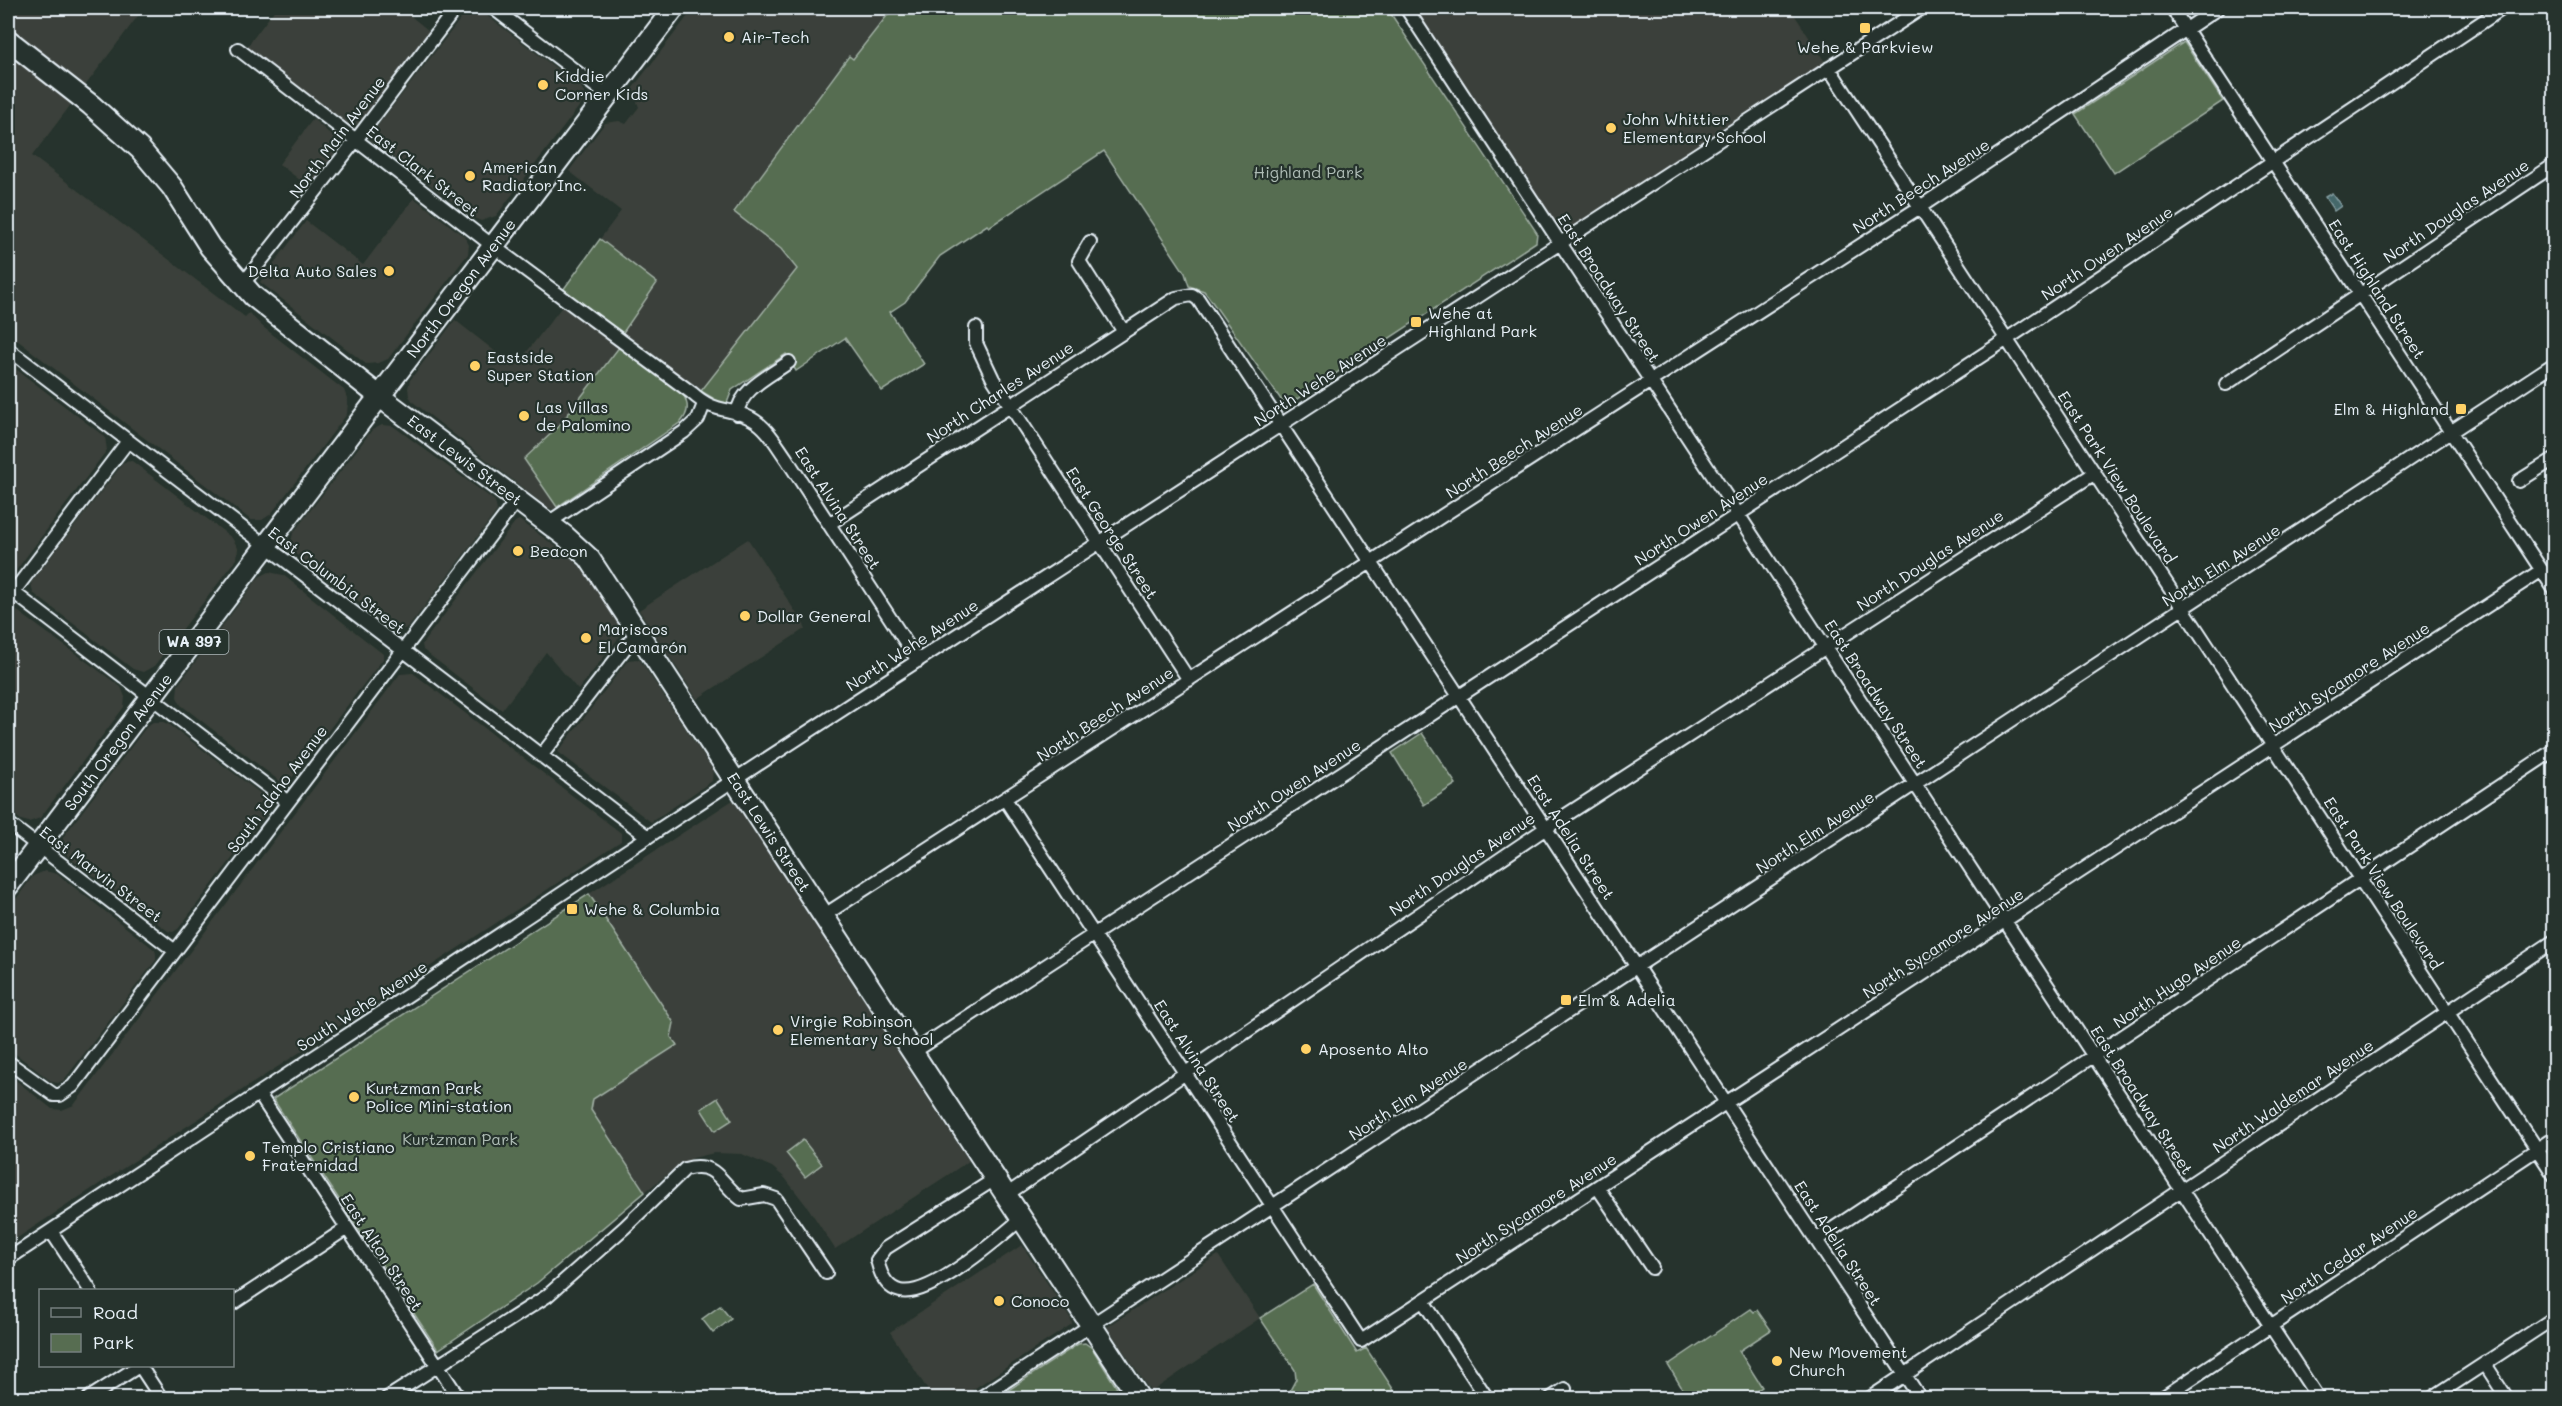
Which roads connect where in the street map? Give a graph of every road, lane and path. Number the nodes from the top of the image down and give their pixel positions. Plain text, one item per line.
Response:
1 (456, 8) edge
2 (493, 8) edge
3 (674, 8) edge
4 (1406, 8) edge
5 (1922, 8) edge
6 (2172, 8) edge
7 (2218, 8) edge
8 (2503, 8) edge
9 (2186, 29) junction
10 (8, 40) edge
11 (238, 49) dead end
12 (1829, 68) junction
13 (608, 95) junction
14 (356, 140) junction
15 (2273, 162) junction
16 (2554, 165) edge
17 (1920, 207) junction
18 (1090, 242) dead end
19 (1560, 243) junction
20 (493, 246) junction
21 (242, 285) junction
22 (2361, 294) junction
23 (1192, 295) joint
24 (976, 328) dead end
25 (1124, 332) junction
26 (2007, 340) junction
27 (8, 349) edge
28 (789, 362) dead end
29 (2554, 364) edge
30 (1651, 382) junction
31 (2226, 384) dead end
32 (379, 396) junction
33 (704, 404) junction
34 (1008, 405) junction
35 (737, 414) junction
36 (1281, 425) junction
37 (2451, 432) junction
38 (128, 441) junction
39 (2554, 460) edge
40 (2094, 473) junction
41 (2518, 482) dead end
42 (517, 500) junction
43 (1738, 515) junction
44 (548, 523) junction
45 (829, 524) junction
46 (1099, 543) junction
47 (265, 546) junction
48 (1371, 562) junction
49 (2542, 570) junction
50 (2554, 589) edge
51 (10, 595) edge
52 (2184, 609) junction
53 (638, 631) junction
54 (1825, 647) junction
55 (403, 651) junction
56 (918, 661) junction
57 (1189, 680) junction
58 (1460, 696) junction
59 (152, 698) junction
60 (2274, 746) junction
61 (2554, 750) edge
62 (541, 756) junction
63 (734, 780) junction
64 (1916, 786) junction
65 (1005, 799) junction
66 (288, 802) junction
67 (8, 823) edge
68 (1546, 828) junction
69 (648, 837) junction
70 (38, 846) junction
71 (2361, 879) junction
72 (8, 886) edge
73 (823, 916) junction
74 (2005, 922) junction
75 (1094, 935) junction
76 (2554, 941) edge
77 (175, 951) junction
78 (1638, 968) junction
79 (2448, 1012) junction
80 (912, 1053) junction
81 (2094, 1057) junction
82 (8, 1062) edge
83 (1185, 1073) junction
84 (259, 1094) junction
85 (1727, 1104) junction
86 (2554, 1138) edge
87 (2538, 1149) junction
88 (2554, 1175) edge
89 (1000, 1187) junction
90 (1598, 1188) junction
91 (2182, 1190) junction
92 (1273, 1207) junction
93 (1021, 1219) junction
94 (347, 1228) junction
95 (51, 1230) junction
96 (1816, 1240) junction
97 (8, 1259) edge
98 (1652, 1268) dead end
99 (826, 1273) dead end
100 (89, 1289) edge
101 (1423, 1301) junction
102 (234, 1303) edge
103 (2554, 1317) edge
104 (1091, 1326) junction
105 (2271, 1327) junction
106 (1361, 1341) joint
107 (2485, 1364) junction
108 (437, 1365) junction
109 (136, 1367) edge
110 (140, 1367) edge
111 (1905, 1375) junction
112 (1565, 1389) dead end
113 (89, 1398) edge
114 (161, 1398) edge
115 (387, 1398) edge
116 (459, 1398) edge
117 (980, 1398) edge
118 (1139, 1398) edge
119 (1487, 1398) edge
120 (1551, 1398) edge
121 (1870, 1398) edge
122 (1920, 1398) edge
123 (2162, 1398) edge
124 (2318, 1398) edge
125 (2433, 1398) edge
126 (2507, 1398) edge

1 - 14 street, North Main Avenue
2 - 13 street
3 - 13 main road, North Oregon Avenue / WA 397
4 - 19 street, East Broadway Street
5 - 12 street, North Wehe Avenue
6 - 9 street, East Highland Street
7 - 9 street, North Beech Avenue
8 - 15 street, North Owen Avenue
9 - 15 street, East Highland Street
9 - 17 street, North Beech Avenue
10 - 21 main road, East Lewis Street
11 - 14 street, East Clark Street
12 - 17 street, East Park View Boulevard
12 - 19 street, North Wehe Avenue
13 - 20 main road, North Oregon Avenue / WA 397
14 - 20 street, East Clark Street
14 - 21 street, North Main Avenue
15 - 22 street, East Highland Street
15 - 26 street, North Owen Avenue
16 - 22 street, North Douglas Avenue
17 - 26 street, East Park View Boulevard
17 - 30 street, North Beech Avenue
18 - 25 street
19 - 30 street, East Broadway Street
19 - 36 street, North Wehe Avenue
20 - 32 main road, North Oregon Avenue / WA 397
20 - 33 street, East Clark Street
21 - 32 main road, East Lewis Street
22 - 31 street, North Douglas Avenue
22 - 37 street, East Highland Street
23 - 25 street, North Charles Avenue
23 - 36 street, East Adelia Street
24 - 34 street, East George Street
25 - 34 street, North Charles Avenue
26 - 40 street, East Park View Boulevard
26 - 43 street, North Owen Avenue
27 - 38 street, East Columbia Street
28 - 35 street
29 - 37 street, North Elm Avenue
30 - 43 street, East Broadway Street
30 - 48 street, North Beech Avenue
32 - 42 main road, East Lewis Street
32 - 47 main road, South Oregon Avenue / WA 397
33 - 35 street, East Alvina Street
33 - 44 street
34 - 45 street, North Charles Avenue
34 - 46 street, East George Street
35 - 45 street, East Alvina Street
36 - 46 street, North Wehe Avenue
36 - 48 street, East Adelia Street
37 - 49 street, East Highland Street
37 - 52 street, North Elm Avenue
38 - 47 street, East Columbia Street
38 - 51 street
39 - 41 street
40 - 52 street, East Park View Boulevard
40 - 54 street, North Douglas Avenue
42 - 44 main road, East Lewis Street
42 - 55 street, South Idaho Avenue
43 - 54 street, East Broadway Street
43 - 58 street, North Owen Avenue
44 - 53 main road, East Lewis Street
45 - 56 street, East Alvina Street
46 - 56 street, North Wehe Avenue
46 - 57 street, East George Street
47 - 55 street, East Columbia Street
47 - 59 main road, South Oregon Avenue / WA 397
48 - 57 street, North Beech Avenue
48 - 58 street, East Adelia Street
49 - 50 street, East Highland Street
49 - 60 street, North Sycamore Avenue
51 - 59 street
52 - 60 street, East Park View Boulevard
52 - 64 street, North Elm Avenue
53 - 62 street
53 - 63 main road, East Lewis Street
54 - 64 street, East Broadway Street
54 - 68 street, North Douglas Avenue
55 - 62 street, East Columbia Street
55 - 66 street, South Idaho Avenue
56 - 63 street, North Wehe Avenue
57 - 65 street, North Beech Avenue
58 - 68 street, East Adelia Street
58 - 75 street, North Owen Avenue
59 - 66 street
59 - 70 main road, South Oregon Avenue / WA 397
60 - 71 street, East Park View Boulevard
60 - 74 street, North Sycamore Avenue
61 - 71 street, North Hugo Avenue
62 - 69 street, East Columbia Street
63 - 69 street, South Wehe Avenue
63 - 73 main road, East Lewis Street
64 - 74 street, East Broadway Street
64 - 78 street, North Elm Avenue
65 - 73 street, North Beech Avenue
65 - 75 street, East Alvina Street
66 - 77 street, South Idaho Avenue
67 - 70 street, East Marvin Street
68 - 78 street, East Adelia Street
68 - 83 street, North Douglas Avenue
69 - 84 street, South Wehe Avenue
70 - 72 main road, South Oregon Avenue / WA 397
70 - 77 street, East Marvin Street
71 - 79 street, East Park View Boulevard
71 - 81 street, North Hugo Avenue
73 - 80 main road, East Lewis Street
74 - 81 street, East Broadway Street
74 - 85 street, North Sycamore Avenue
75 - 80 street, North Owen Avenue
75 - 83 street, East Alvina Street
76 - 79 street, North Waldemar Avenue
77 - 82 street, South Idaho Avenue
78 - 85 street, East Adelia Street
78 - 92 street, North Elm Avenue
79 - 87 street, East Park View Boulevard
79 - 91 street, North Waldemar Avenue
80 - 89 main road, East Lewis Street
81 - 91 street, East Broadway Street
81 - 96 street, North Hugo Avenue
83 - 89 street, North Douglas Avenue
83 - 92 street, East Alvina Street
84 - 94 street, East Alton Street
84 - 95 street, South Wehe Avenue
85 - 90 street, North Sycamore Avenue
85 - 96 street, East Adelia Street
86 - 87 street, North Cedar Avenue
87 - 88 street, East Park View Boulevard
87 - 105 street, North Cedar Avenue
89 - 93 main road, East Lewis Street
89 - 93 street, North Douglas Avenue
90 - 98 street
90 - 101 street, North Sycamore Avenue
91 - 105 street, East Broadway Street
91 - 111 street, North Waldemar Avenue
92 - 104 street, North Elm Avenue
92 - 106 street, East Alvina Street
93 - 104 main road, East Lewis Street
94 - 102 street
94 - 108 street, East Alton Street
95 - 97 street, South Wehe Avenue
95 - 100 street
96 - 111 street, East Adelia Street
99 - 108 street
101 - 106 street, North Sycamore Avenue
101 - 119 street
103 - 107 street
104 - 117 street, North Elm Avenue
104 - 118 main road, East Lewis Street
105 - 123 street, North Cedar Avenue
105 - 124 street, East Broadway Street
107 - 125 street
107 - 126 street
108 - 115 street
108 - 116 street, East Alton Street
109 - 113 street
110 - 114 street
111 - 121 street, North Waldemar Avenue
111 - 122 street, East Adelia Street
112 - 120 street

